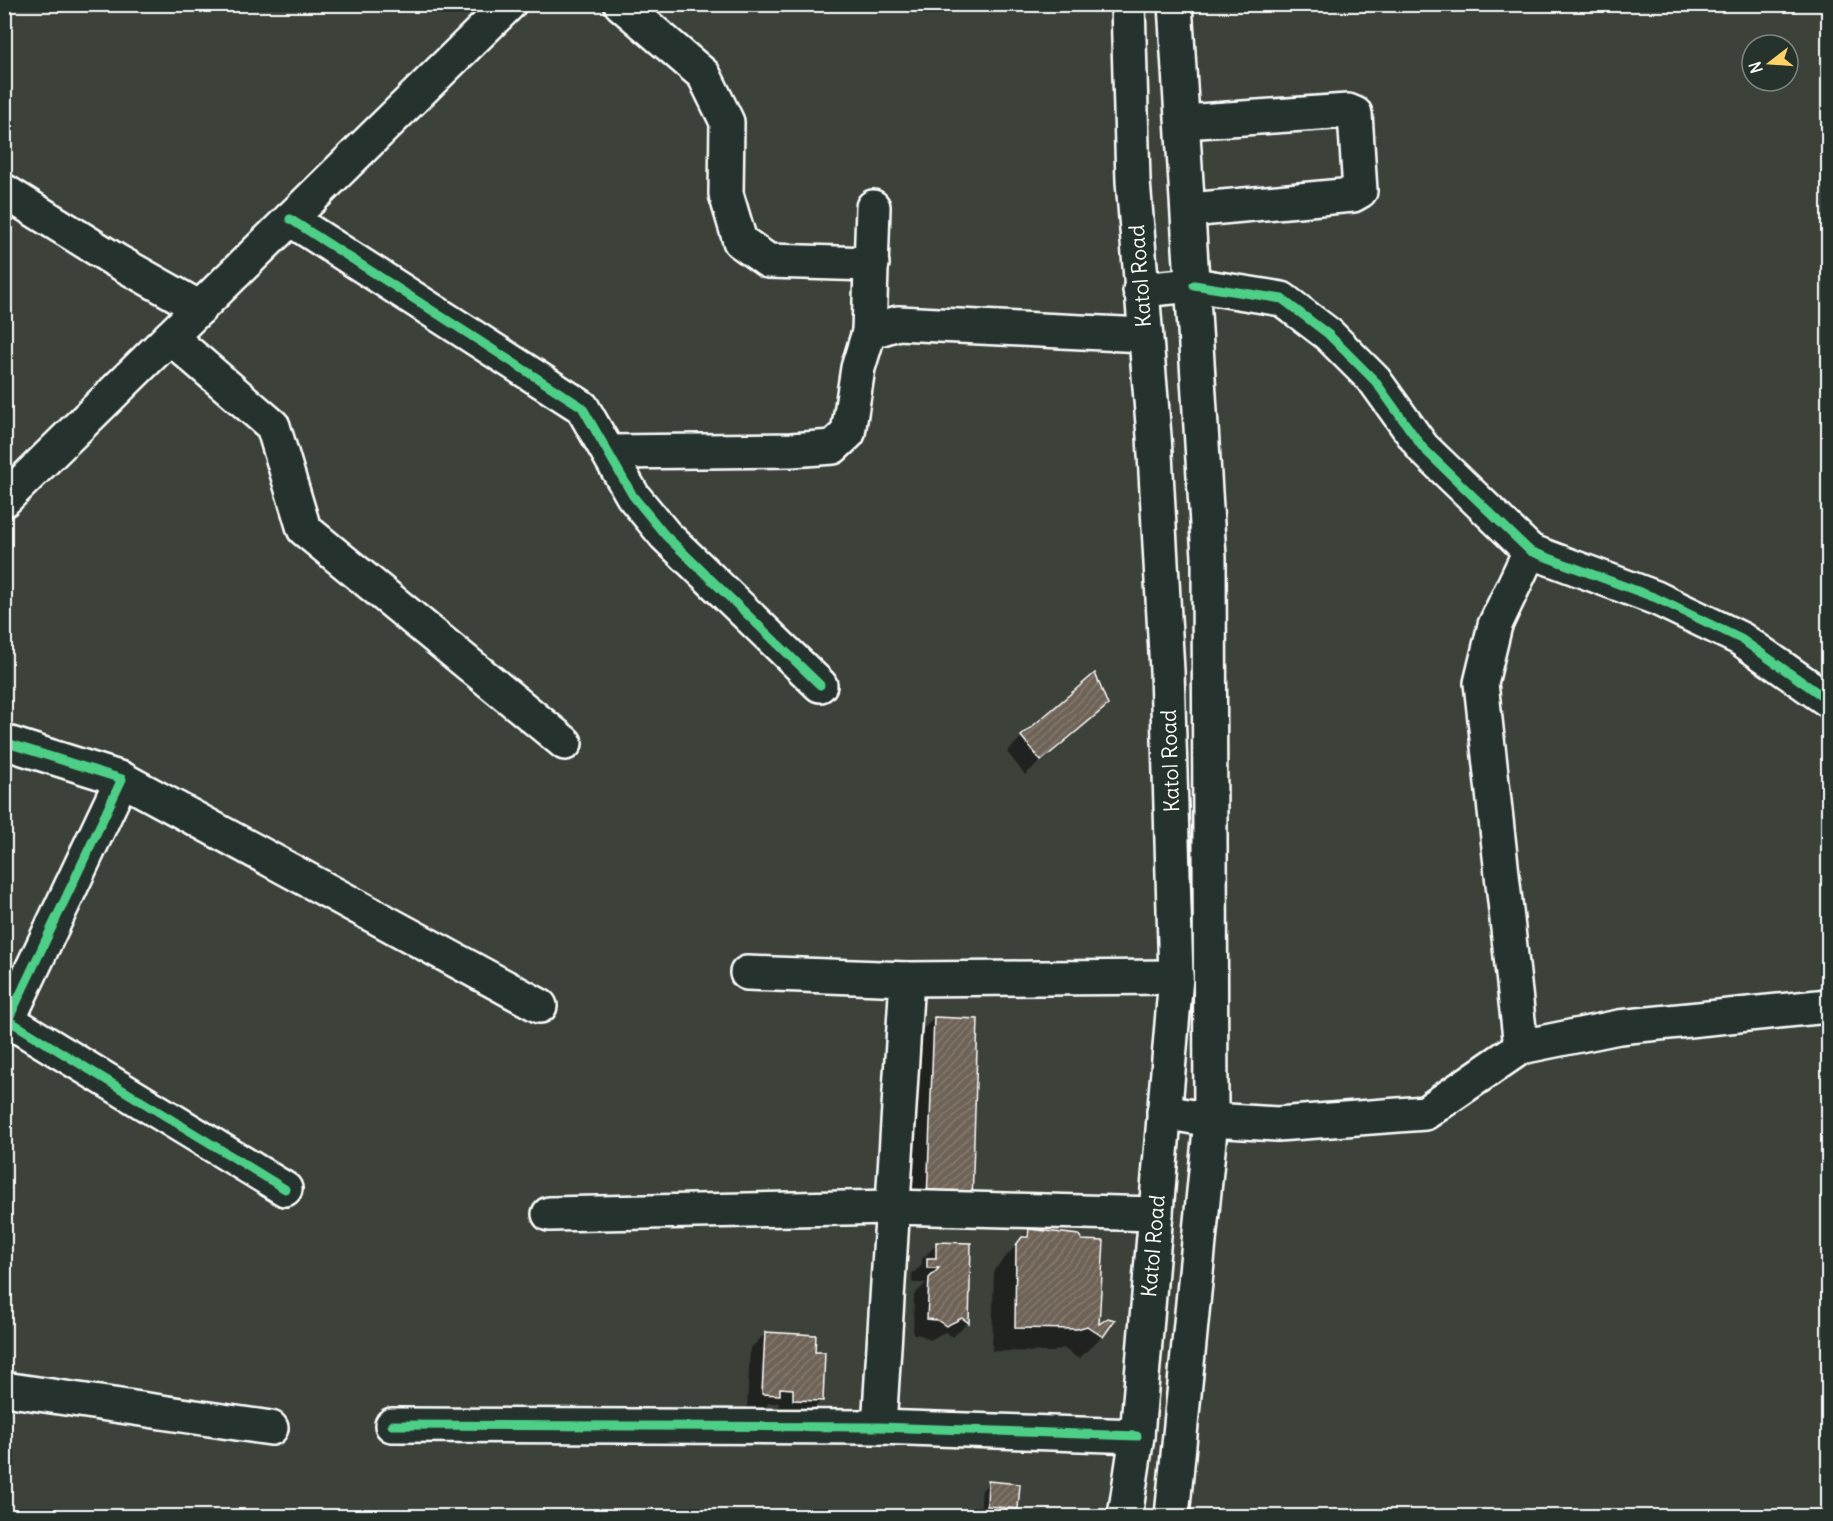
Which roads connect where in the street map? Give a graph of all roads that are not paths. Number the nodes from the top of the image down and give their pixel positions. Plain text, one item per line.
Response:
1 (509, 4) edge
2 (621, 4) edge
3 (1128, 4) edge
4 (1175, 4) edge
5 (1183, 122) junction
6 (4, 190) edge
7 (873, 207) dead end
8 (1189, 210) junction
9 (290, 219) junction
10 (872, 264) junction
11 (1194, 285) junction
12 (1140, 290) junction
13 (200, 308) junction
14 (869, 332) junction
15 (1144, 335) junction
16 (170, 337) junction
17 (610, 452) junction
18 (4, 500) edge
19 (1530, 551) junction
20 (820, 685) dead end
21 (1828, 700) edge
22 (4, 742) edge
23 (565, 743) dead end
24 (122, 779) junction
25 (747, 973) dead end
26 (1176, 978) junction
27 (907, 979) junction
28 (540, 1006) dead end
29 (1828, 1006) edge
30 (1521, 1047) junction
31 (1164, 1112) junction
32 (1211, 1120) junction
33 (285, 1189) dead end
34 (893, 1207) junction
35 (549, 1214) dead end
36 (1156, 1214) junction
37 (4, 1389) edge
38 (392, 1425) dead end
39 (879, 1427) junction
40 (271, 1428) dead end
41 (1137, 1436) junction
42 (1125, 1516) edge
43 (1172, 1516) edge

1 - 9 street
2 - 10 street
3 - 12 street, Katol Road
4 - 5 street, Katol Road
5 - 8 street, Katol Road
5 - 8 street
6 - 13 street
7 - 10 street
8 - 11 street, Katol Road
9 - 13 street
9 - 17 street
10 - 14 street
11 - 12 street
11 - 19 street
11 - 32 street, Katol Road
12 - 15 street, Katol Road
13 - 16 street
14 - 15 street
14 - 17 street
15 - 26 street, Katol Road
16 - 18 street
16 - 23 street
17 - 20 street
19 - 21 street
19 - 30 street
22 - 24 street
24 - 28 street
24 - 33 street
25 - 27 street
26 - 27 street
26 - 31 street, Katol Road
27 - 34 street
29 - 30 street
30 - 32 street
31 - 32 street
31 - 36 street, Katol Road
32 - 43 street, Katol Road
34 - 35 street
34 - 36 street
34 - 39 street
36 - 41 street, Katol Road
37 - 40 street
38 - 39 street
39 - 41 street
41 - 42 street, Katol Road

